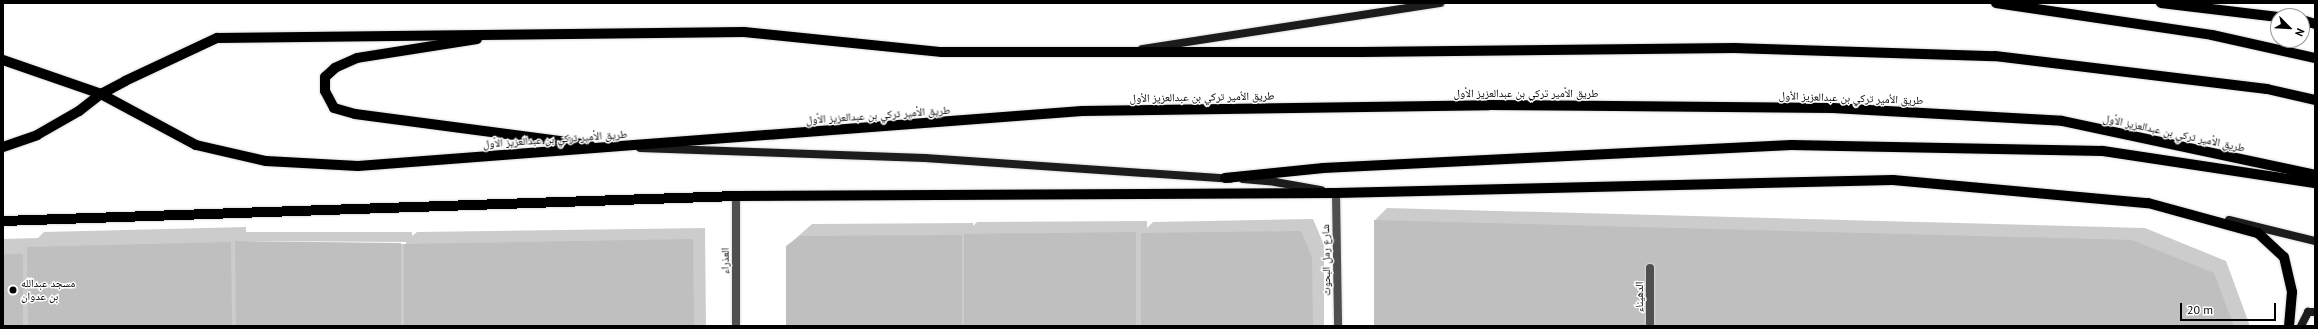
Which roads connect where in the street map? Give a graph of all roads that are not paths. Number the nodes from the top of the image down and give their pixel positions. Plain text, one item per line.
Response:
1 (1440, 3) edge
2 (1996, 3) edge
3 (2161, 3) edge
4 (2270, 16) edge
5 (516, 33) junction
6 (1120, 52) junction
7 (2315, 58) edge
8 (3, 60) edge
9 (101, 94) junction
10 (2315, 100) edge
11 (3, 147) edge
12 (611, 147) junction
13 (2315, 175) edge
14 (1225, 178) junction
15 (2315, 183) edge
16 (1336, 193) junction
17 (736, 196) junction
18 (2148, 203) junction
19 (3, 221) edge
20 (2315, 241) edge
21 (1650, 268) dead end
22 (2315, 312) edge
23 (736, 326) edge
24 (1338, 326) edge
25 (1650, 326) edge
26 (2289, 326) edge
27 (2301, 326) edge

1 - 6 street
2 - 7 main road
3 - 4 main road
5 - 6 main road
5 - 9 main road
5 - 12 main road
6 - 10 main road
8 - 9 main road, طريق الأمير تركي بن عبدالعزيز الأول
9 - 11 main road
9 - 12 main road, طريق الأمير تركي بن عبدالعزيز الأول
12 - 13 main road, طريق الأمير تركي بن عبدالعزيز الأول
12 - 14 street
14 - 15 main road
14 - 16 street
16 - 17 main road
16 - 18 main road
16 - 24 street, شارع رمل البحوث
17 - 19 main road
17 - 23 street, العذراء
18 - 20 street
18 - 26 main road
21 - 25 street, الدهيناء
22 - 27 street

